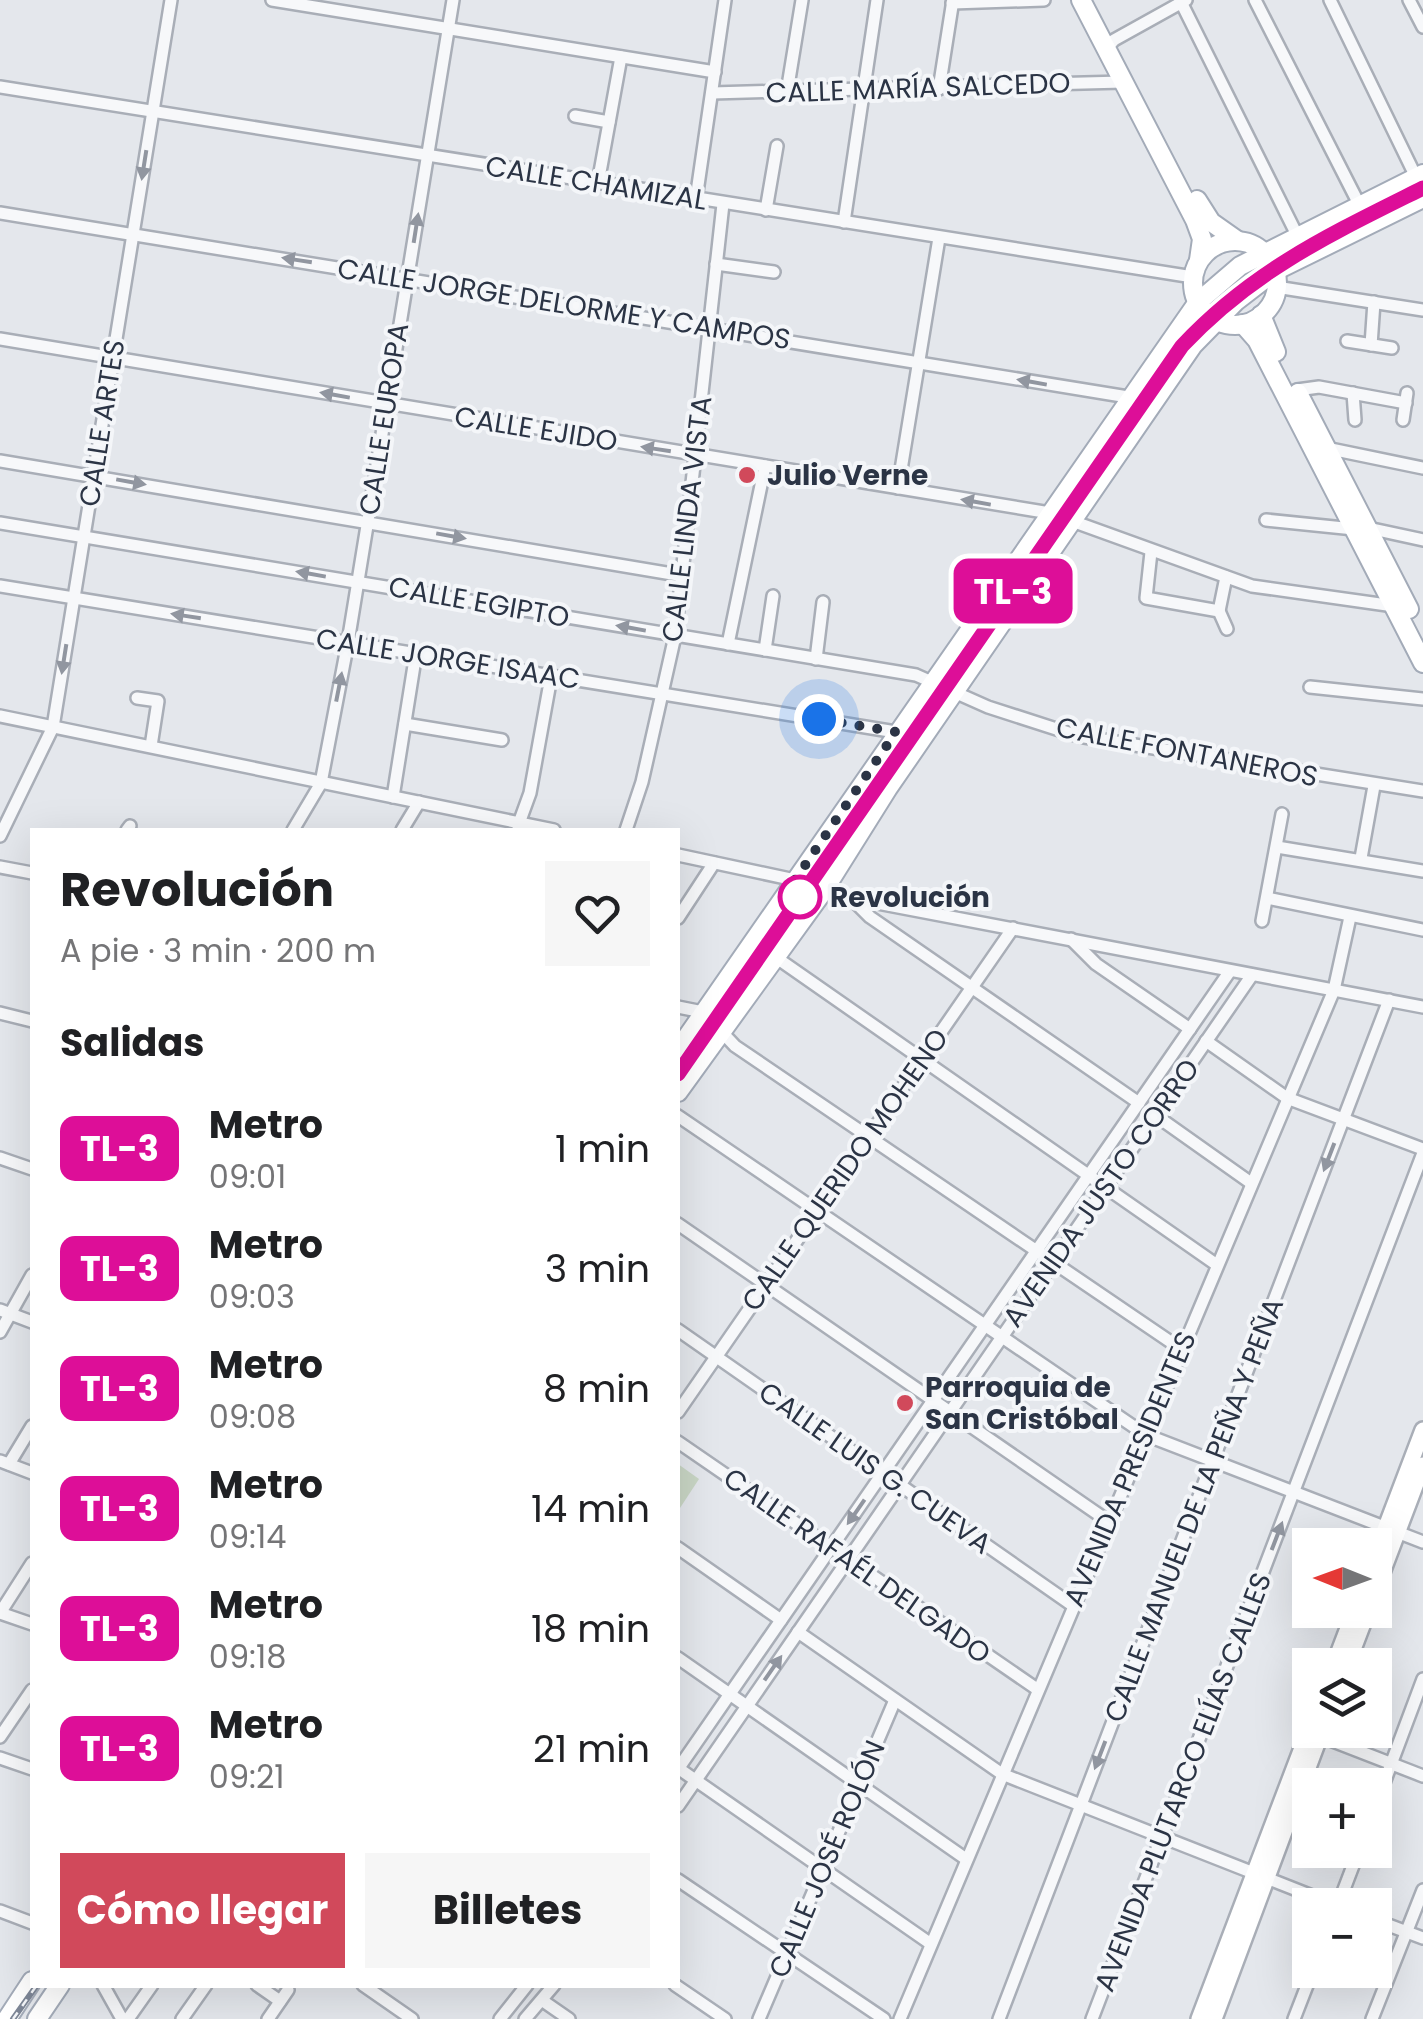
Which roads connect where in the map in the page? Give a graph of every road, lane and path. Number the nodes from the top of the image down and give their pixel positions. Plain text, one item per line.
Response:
1 (172, 0) edge
2 (272, 0) edge
3 (453, 0) edge
4 (725, 0) edge
5 (802, 0) edge
6 (878, 0) edge
7 (1044, 0) edge
8 (1081, 0) edge
9 (1094, 0) edge
10 (1254, 0) edge
11 (1330, 0) edge
12 (1409, 0) edge
13 (1182, 1) edge
14 (952, 2) edge
15 (1423, 27) edge
16 (448, 30) junction
17 (1110, 44) junction
18 (621, 57) junction
19 (715, 72) junction
20 (1124, 82) junction
21 (0, 87) edge
22 (939, 89) junction
23 (864, 91) junction
24 (787, 92) junction
25 (712, 93) junction
26 (154, 110) junction
27 (576, 116) dead end
28 (609, 122) junction
29 (777, 146) dead end
30 (428, 155) junction
31 (1420, 176) edge
32 (598, 183) junction
33 (696, 199) junction
34 (724, 204) junction
35 (1421, 205) edge
36 (1360, 206) junction
37 (766, 210) junction
38 (0, 214) edge
39 (844, 222) junction
40 (134, 233) junction
41 (1298, 237) junction
42 (939, 238) junction
43 (1238, 241) junction
44 (1265, 254) junction
45 (716, 264) junction
46 (1196, 268) junction
47 (774, 272) dead end
48 (408, 278) junction
49 (1275, 279) junction
50 (1198, 302) junction
51 (1374, 302) junction
52 (1423, 310) edge
53 (1262, 315) junction
54 (1217, 321) junction
55 (1243, 324) junction
56 (709, 328) junction
57 (0, 339) edge
58 (1347, 341) dead end
59 (1371, 346) junction
60 (1392, 348) dead end
61 (112, 357) junction
62 (919, 362) junction
63 (1296, 390) junction
64 (1353, 393) junction
65 (1128, 397) junction
66 (387, 404) junction
67 (1354, 420) dead end
68 (1403, 420) dead end
69 (1326, 448) junction
70 (696, 455) junction
71 (0, 461) edge
72 (765, 466) junction
73 (1423, 468) edge
74 (93, 475) junction
75 (898, 488) junction
76 (1050, 513) junction
77 (1266, 520) dead end
78 (368, 522) junction
79 (0, 523) edge
80 (1070, 524) junction
81 (1361, 528) junction
82 (83, 536) junction
83 (1423, 540) edge
84 (1151, 552) junction
85 (684, 576) junction
86 (1226, 577) junction
87 (358, 582) junction
88 (0, 586) edge
89 (773, 596) dead end
90 (74, 598) junction
91 (823, 602) dead end
92 (1394, 606) junction
93 (1219, 611) junction
94 (1228, 628) dead end
95 (1417, 629) edge
96 (675, 636) junction
97 (348, 642) junction
98 (728, 644) junction
99 (764, 650) junction
100 (416, 653) junction
101 (816, 658) junction
102 (1423, 663) edge
103 (551, 676) junction
104 (934, 681) junction
105 (1310, 687) dead end
106 (956, 692) junction
107 (662, 693) junction
108 (137, 698) dead end
109 (1423, 700) edge
110 (0, 716) edge
111 (405, 724) junction
112 (53, 726) junction
113 (896, 732) junction
114 (502, 740) dead end
115 (151, 746) junction
116 (321, 783) junction
117 (1374, 786) junction
118 (1423, 791) edge
119 (393, 797) junction
120 (418, 802) junction
121 (1282, 814) dead end
122 (518, 827) edge
123 (294, 828) edge
124 (403, 828) edge
125 (627, 828) edge
126 (0, 836) edge
127 (1277, 847) junction
128 (680, 855) edge
129 (1362, 858) junction
130 (714, 863) junction
131 (0, 867) edge
132 (1423, 871) edge
133 (30, 874) edge
134 (795, 880) junction
135 (824, 890) junction
136 (850, 898) junction
137 (1267, 898) junction
138 (680, 915) edge
139 (1350, 917) junction
140 (1262, 921) dead end
141 (1013, 928) junction
142 (1423, 930) edge
143 (1072, 938) junction
144 (774, 956) junction
145 (1230, 971) junction
146 (1252, 975) junction
147 (972, 987) junction
148 (1334, 990) junction
149 (1388, 1000) junction
150 (680, 1007) edge
151 (1423, 1007) edge
152 (0, 1012) edge
153 (703, 1012) junction
154 (30, 1021) edge
155 (1190, 1029) junction
156 (719, 1034) junction
157 (1206, 1042) junction
158 (680, 1047) edge
159 (922, 1060) junction
160 (680, 1089) edge
161 (1287, 1098) junction
162 (1138, 1103) junction
163 (1155, 1115) junction
164 (680, 1117) edge
165 (1343, 1119) junction
166 (869, 1136) junction
167 (1423, 1151) edge
168 (0, 1158) edge
169 (30, 1168) edge
170 (1088, 1177) junction
171 (1252, 1182) junction
172 (1104, 1189) junction
173 (818, 1209) junction
174 (680, 1225) edge
175 (1036, 1251) junction
176 (1053, 1263) junction
177 (1217, 1264) junction
178 (30, 1278) edge
179 (767, 1283) junction
180 (5, 1312) edge
181 (30, 1321) edge
182 (985, 1324) junction
183 (680, 1331) edge
184 (0, 1332) edge
185 (1002, 1336) junction
186 (1180, 1349) junction
187 (716, 1357) junction
188 (934, 1399) junction
189 (680, 1409) edge
190 (951, 1411) junction
191 (30, 1429) edge
192 (1423, 1430) edge
193 (1146, 1435) junction
194 (680, 1443) edge
195 (1213, 1461) junction
196 (4, 1463) edge
197 (1423, 1464) edge
198 (30, 1472) edge
199 (882, 1473) junction
200 (900, 1485) junction
201 (1294, 1492) junction
202 (1108, 1521) junction
203 (1387, 1528) edge
204 (1392, 1530) junction
205 (1423, 1542) edge
206 (831, 1548) junction
207 (680, 1549) edge
208 (848, 1560) junction
209 (30, 1566) edge
210 (1072, 1605) junction
211 (0, 1613) edge
212 (780, 1620) junction
213 (30, 1623) edge
214 (798, 1632) junction
215 (680, 1659) edge
216 (1423, 1679) edge
217 (1037, 1689) junction
218 (30, 1693) edge
219 (730, 1694) junction
220 (895, 1700) junction
221 (747, 1706) junction
222 (0, 1737) edge
223 (1310, 1748) edge
224 (1356, 1748) edge
225 (0, 1758) edge
226 (1392, 1764) junction
227 (680, 1765) edge
228 (30, 1768) edge
229 (1390, 1768) edge
230 (680, 1769) edge
231 (1002, 1774) junction
232 (1423, 1776) edge
233 (696, 1780) junction
234 (859, 1784) junction
235 (680, 1803) edge
236 (1081, 1805) junction
237 (1162, 1838) junction
238 (966, 1859) junction
239 (822, 1868) junction
240 (1260, 1876) junction
241 (680, 1881) edge
242 (1292, 1888) edge
243 (1423, 1890) edge
244 (0, 1911) edge
245 (30, 1921) edge
246 (1392, 1926) edge
247 (1407, 1932) junction
248 (1423, 1938) edge
249 (931, 1944) junction
250 (786, 1953) junction
251 (30, 1984) edge
252 (58, 1988) edge
253 (104, 1988) edge
254 (150, 1988) edge
255 (204, 1988) edge
256 (265, 1988) edge
257 (366, 1988) edge
258 (522, 1988) edge
259 (552, 1988) edge
260 (679, 1988) edge
261 (1306, 1988) edge
262 (543, 2001) junction
263 (7, 2019) edge
264 (37, 2019) edge
265 (125, 2019) edge
266 (182, 2019) edge
267 (268, 2019) edge
268 (412, 2019) edge
269 (500, 2019) edge
270 (525, 2019) edge
271 (569, 2019) edge
272 (725, 2019) edge
273 (759, 2019) edge
274 (884, 2019) edge
275 (900, 2019) edge
276 (1000, 2019) edge
277 (1092, 2019) edge
278 (1199, 2019) edge
279 (1214, 2019) edge
280 (1294, 2019) edge
281 (1372, 2019) edge

1 - 26 street, CALLE ARTES
2 - 16 street
3 - 16 street, CALLE EUROPA
4 - 19 street
5 - 24 street
6 - 23 street
7 - 14 street
8 - 17 main road
9 - 17 main road
10 - 36 street
11 - 31 street
12 - 15 street
13 - 17 street
13 - 41 street
14 - 22 street
16 - 18 street
16 - 30 street, CALLE EUROPA
17 - 20 main road
17 - 43 main road
18 - 19 street
18 - 28 street
19 - 25 street
20 - 22 street, CALLE MARÍA SALCEDO
20 - 46 main road
21 - 26 street, CALLE CHAMIZAL
22 - 23 street, CALLE MARÍA SALCEDO
23 - 24 street, CALLE MARÍA SALCEDO
23 - 39 street
24 - 25 street, CALLE MARÍA SALCEDO
25 - 33 street
26 - 30 street, CALLE CHAMIZAL
26 -> 40 street, CALLE ARTES
27 - 28 street
28 - 32 street
29 - 37 street
30 - 32 street, CALLE CHAMIZAL
48 -> 30 street, CALLE EUROPA
31 - 36 main road
32 - 33 street, CALLE CHAMIZAL
33 - 34 street, CALLE CHAMIZAL
34 - 37 street, CALLE CHAMIZAL
34 - 45 street, CALLE LINDA VISTA
35 - 49 main road
36 - 41 main road
37 - 39 street, CALLE CHAMIZAL
38 - 40 street, CALLE JORGE DELORME Y CAMPOS
39 - 42 street, CALLE CHAMIZAL
48 -> 40 street, CALLE JORGE DELORME Y CAMPOS
40 - 61 street, CALLE ARTES
41 - 44 main road
42 - 46 street, CALLE CHAMIZAL
42 - 62 street
43 - 44 main road
43 - 46 main road
44 - 49 main road
44 - 50 main road
45 - 47 street
45 - 56 street, CALLE LINDA VISTA
46 - 50 main road
48 - 56 street, CALLE JORGE DELORME Y CAMPOS
48 - 66 street, CALLE EUROPA
49 - 51 street
49 - 53 main road
49 - 54 main road
50 - 54 main road
50 - 65 main road
51 - 52 street
51 - 59 street
53 - 55 main road
53 - 63 main road
54 - 55 main road
54 - 80 main road
55 - 81 main road
56 - 62 street, CALLE JORGE DELORME Y CAMPOS
56 - 70 street, CALLE LINDA VISTA
57 - 61 street, CALLE EJIDO
58 - 59 street
59 - 60 street
66 -> 61 street, CALLE EJIDO
61 - 74 street, CALLE ARTES
65 -> 62 street, CALLE JORGE DELORME Y CAMPOS
62 - 75 street
63 - 64 street
63 - 69 main road
64 - 67 street
64 - 68 street
65 - 76 main road
70 -> 66 street, CALLE EJIDO
66 - 78 street, CALLE EUROPA
69 - 73 street
69 - 81 main road
70 - 72 street, CALLE EJIDO
70 - 85 street, CALLE LINDA VISTA
71 - 74 street
72 - 75 street, CALLE EJIDO
72 - 98 street
74 -> 78 street
74 - 82 street, CALLE ARTES
76 -> 75 street, CALLE EJIDO
76 - 80 street, CALLE EJIDO
76 - 104 main road
77 - 81 street
78 -> 85 street
78 - 87 street, CALLE EUROPA
79 - 82 street, CALLE EGIPTO
80 - 84 street, CALLE EJIDO
80 - 106 main road
81 - 83 street
81 - 92 main road
81 - 95 main road
87 -> 82 street, CALLE EGIPTO
82 - 90 street, CALLE ARTES
84 - 86 street, CALLE EJIDO
84 - 93 street
85 - 96 street, CALLE LINDA VISTA
86 - 92 street, CALLE EJIDO
86 - 93 street
96 -> 87 street, CALLE EGIPTO
87 - 97 street, CALLE EUROPA
88 - 90 street, CALLE JORGE ISAAC
89 - 99 street
97 -> 90 street, CALLE JORGE ISAAC
90 -> 112 street, CALLE ARTES
91 - 101 street
92 - 95 main road
93 - 94 street
95 - 102 main road
96 - 98 street, CALLE EGIPTO
96 - 107 street, CALLE LINDA VISTA
97 - 100 street, CALLE JORGE ISAAC
116 -> 97 street, CALLE EUROPA
98 - 99 street, CALLE EGIPTO
99 - 101 street, CALLE EGIPTO
100 - 103 street, CALLE JORGE ISAAC
100 - 111 street
101 - 104 street, CALLE EGIPTO
103 - 107 street, CALLE JORGE ISAAC
103 - 122 street
104 - 106 street, CALLE EGIPTO
104 - 113 main road
105 - 109 street
106 - 117 street, CALLE FONTANEROS
106 - 135 main road
107 - 113 street, CALLE JORGE ISAAC
107 - 125 street, CALLE LINDA VISTA
108 - 115 street
110 - 112 street
111 - 114 street
111 - 119 street
112 - 115 street
112 - 126 street, CALLE ARTES
113 - 134 main road
115 - 116 street
116 - 119 street
116 - 123 street, CALLE EUROPA
117 - 118 street, CALLE FONTANEROS
117 - 129 street
119 - 120 street
120 - 122 street
120 - 124 street
121 - 127 street
127 - 129 street
127 - 137 street
128 - 130 street
129 - 132 street
130 - 134 street
130 - 138 street
131 - 133 street
134 - 135 street
134 - 153 main road
135 - 136 street
135 - 144 main road
136 - 141 street
136 - 147 street
137 - 139 street
137 - 140 street
139 - 142 street
139 - 148 street, AVENIDA PRESIDENTES
141 - 143 street
141 - 147 street, CALLE QUERIDO MOHENO
143 - 145 street
143 - 155 street
144 - 156 main road
144 - 159 street
145 - 146 street
145 - 155 street, AVENIDA JUSTO CORRO
146 - 148 street
146 - 157 street, AVENIDA JUSTO CORRO
147 - 159 street, CALLE QUERIDO MOHENO
147 - 162 street
148 - 149 street
148 - 161 street, AVENIDA PRESIDENTES
149 - 151 street
149 - 165 street, CALLE MANUEL DE LA PEÑA Y PEÑA
150 - 153 street
152 - 154 street
153 - 156 street
153 - 158 main road
155 - 162 street, AVENIDA JUSTO CORRO
156 - 160 main road
156 - 166 street
157 - 161 street
157 - 163 street, AVENIDA JUSTO CORRO
159 - 166 street, CALLE QUERIDO MOHENO
159 - 170 street
161 - 165 street
161 - 171 street, AVENIDA PRESIDENTES
162 - 170 street, AVENIDA JUSTO CORRO
163 - 171 street
163 - 172 street, AVENIDA JUSTO CORRO
164 - 173 street
165 - 167 street
165 -> 195 street, CALLE MANUEL DE LA PEÑA Y PEÑA
166 - 173 street, CALLE QUERIDO MOHENO
166 - 175 street
167 - 201 street, AVENIDA PLUTARCO ELÍAS CALLES
168 - 169 street
170 - 172 street
170 - 175 street, AVENIDA JUSTO CORRO
171 - 177 street, AVENIDA PRESIDENTES
172 - 176 street, AVENIDA JUSTO CORRO
172 - 177 street
173 - 179 street, CALLE QUERIDO MOHENO
173 - 182 street
174 - 179 street
175 - 176 street
175 - 182 street, AVENIDA JUSTO CORRO
176 - 185 street, AVENIDA JUSTO CORRO
176 - 186 street
177 - 186 street, AVENIDA PRESIDENTES
178 - 180 street
179 - 187 street, CALLE QUERIDO MOHENO
179 - 188 street
180 - 181 street
180 - 184 street
182 - 185 street
182 - 188 street, AVENIDA JUSTO CORRO
183 - 187 street, CALLE LUIS G. CUEVA
185 - 190 street, AVENIDA JUSTO CORRO
185 - 193 street
186 - 193 street, AVENIDA PRESIDENTES
187 - 189 street, CALLE QUERIDO MOHENO
187 - 199 street, CALLE LUIS G. CUEVA
188 - 190 street
188 - 199 street, AVENIDA JUSTO CORRO
190 - 200 street, AVENIDA JUSTO CORRO
190 - 202 street
191 - 196 street
192 - 204 main road
193 - 195 street
193 - 202 street, AVENIDA PRESIDENTES
194 - 206 street, CALLE RAFAÉL DELGADO
195 - 201 street
195 -> 236 street, CALLE MANUEL DE LA PEÑA Y PEÑA
196 - 198 street
197 - 204 main road
199 - 200 street, CALLE LUIS G. CUEVA
199 -> 206 street, AVENIDA JUSTO CORRO
200 - 208 street, AVENIDA JUSTO CORRO
200 - 210 street, CALLE LUIS G. CUEVA
201 - 203 street
237 -> 201 street, AVENIDA PLUTARCO ELÍAS CALLES
202 - 210 street, AVENIDA PRESIDENTES
204 - 205 street
206 - 208 street, CALLE RAFAÉL DELGADO
206 - 212 street, AVENIDA JUSTO CORRO
207 - 212 street
208 - 214 street, AVENIDA JUSTO CORRO
208 - 217 street, CALLE RAFAÉL DELGADO
209 - 211 street
210 - 217 street, AVENIDA PRESIDENTES
211 - 213 street
212 - 219 street, AVENIDA JUSTO CORRO
214 - 220 street
221 -> 214 street, AVENIDA JUSTO CORRO
215 - 219 street
216 - 226 street
217 - 231 street, AVENIDA PRESIDENTES
218 - 222 street
219 - 221 street
219 - 227 street, AVENIDA JUSTO CORRO
220 - 231 street
220 - 234 street, CALLE JOSÉ ROLÓN
221 - 233 street, AVENIDA JUSTO CORRO
221 - 234 street
223 - 240 main road
224 - 226 street
225 - 228 street
226 - 229 street
226 - 232 street
230 - 233 street
231 - 236 street
231 - 238 street, AVENIDA PRESIDENTES
233 - 235 street, AVENIDA JUSTO CORRO
233 - 239 street
234 - 238 street
234 - 239 street, CALLE JOSÉ ROLÓN
236 - 237 street
236 - 276 street, CALLE MANUEL DE LA PEÑA Y PEÑA
237 - 240 street
237 - 277 street, AVENIDA PLUTARCO ELÍAS CALLES
238 - 249 street, AVENIDA PRESIDENTES
239 - 249 street
239 - 250 street, CALLE JOSÉ ROLÓN
240 - 242 street
240 - 278 main road
240 - 279 main road
241 - 250 street
243 - 247 street
244 - 245 street
246 - 247 street
247 - 248 street
247 - 281 street
249 - 275 street, AVENIDA PRESIDENTES
250 - 273 street, CALLE JOSÉ ROLÓN
250 - 274 street
251 - 263 main road
252 - 264 main road
253 - 265 street
254 - 265 street
255 - 266 street
256 - 267 street
257 - 268 street
258 - 269 street
259 - 262 street
260 - 272 street
261 - 280 street
262 - 270 street
262 - 271 street

